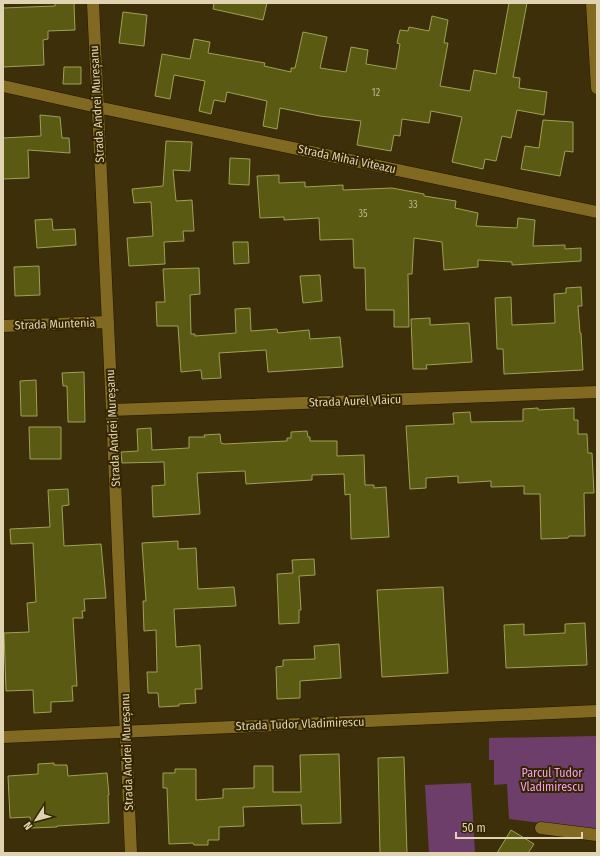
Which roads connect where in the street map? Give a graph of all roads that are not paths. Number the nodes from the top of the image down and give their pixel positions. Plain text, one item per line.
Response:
1 (93, 3) edge
2 (592, 3) edge
3 (3, 86) edge
4 (597, 88) edge
5 (97, 107) junction
6 (597, 212) edge
7 (107, 322) junction
8 (3, 326) edge
9 (597, 392) edge
10 (112, 410) junction
11 (597, 712) edge
12 (126, 731) junction
13 (3, 737) edge
14 (541, 828) dead end
15 (597, 835) edge
16 (131, 853) edge

1 - 5 street, Strada Andrei Mureșanu
2 - 4 street
3 - 5 street, Strada Mihai Viteazu
5 - 6 street, Strada Mihai Viteazu
5 - 7 street, Strada Andrei Mureșanu
7 - 8 street, Strada Muntenia
7 - 10 street, Strada Andrei Mureșanu
9 - 10 street, Strada Aurel Vlaicu
10 - 12 street, Strada Andrei Mureșanu
11 - 12 street, Strada Tudor Vladimirescu
12 - 13 street, Strada Tudor Vladimirescu
12 - 16 street, Strada Andrei Mureșanu
14 - 15 street

